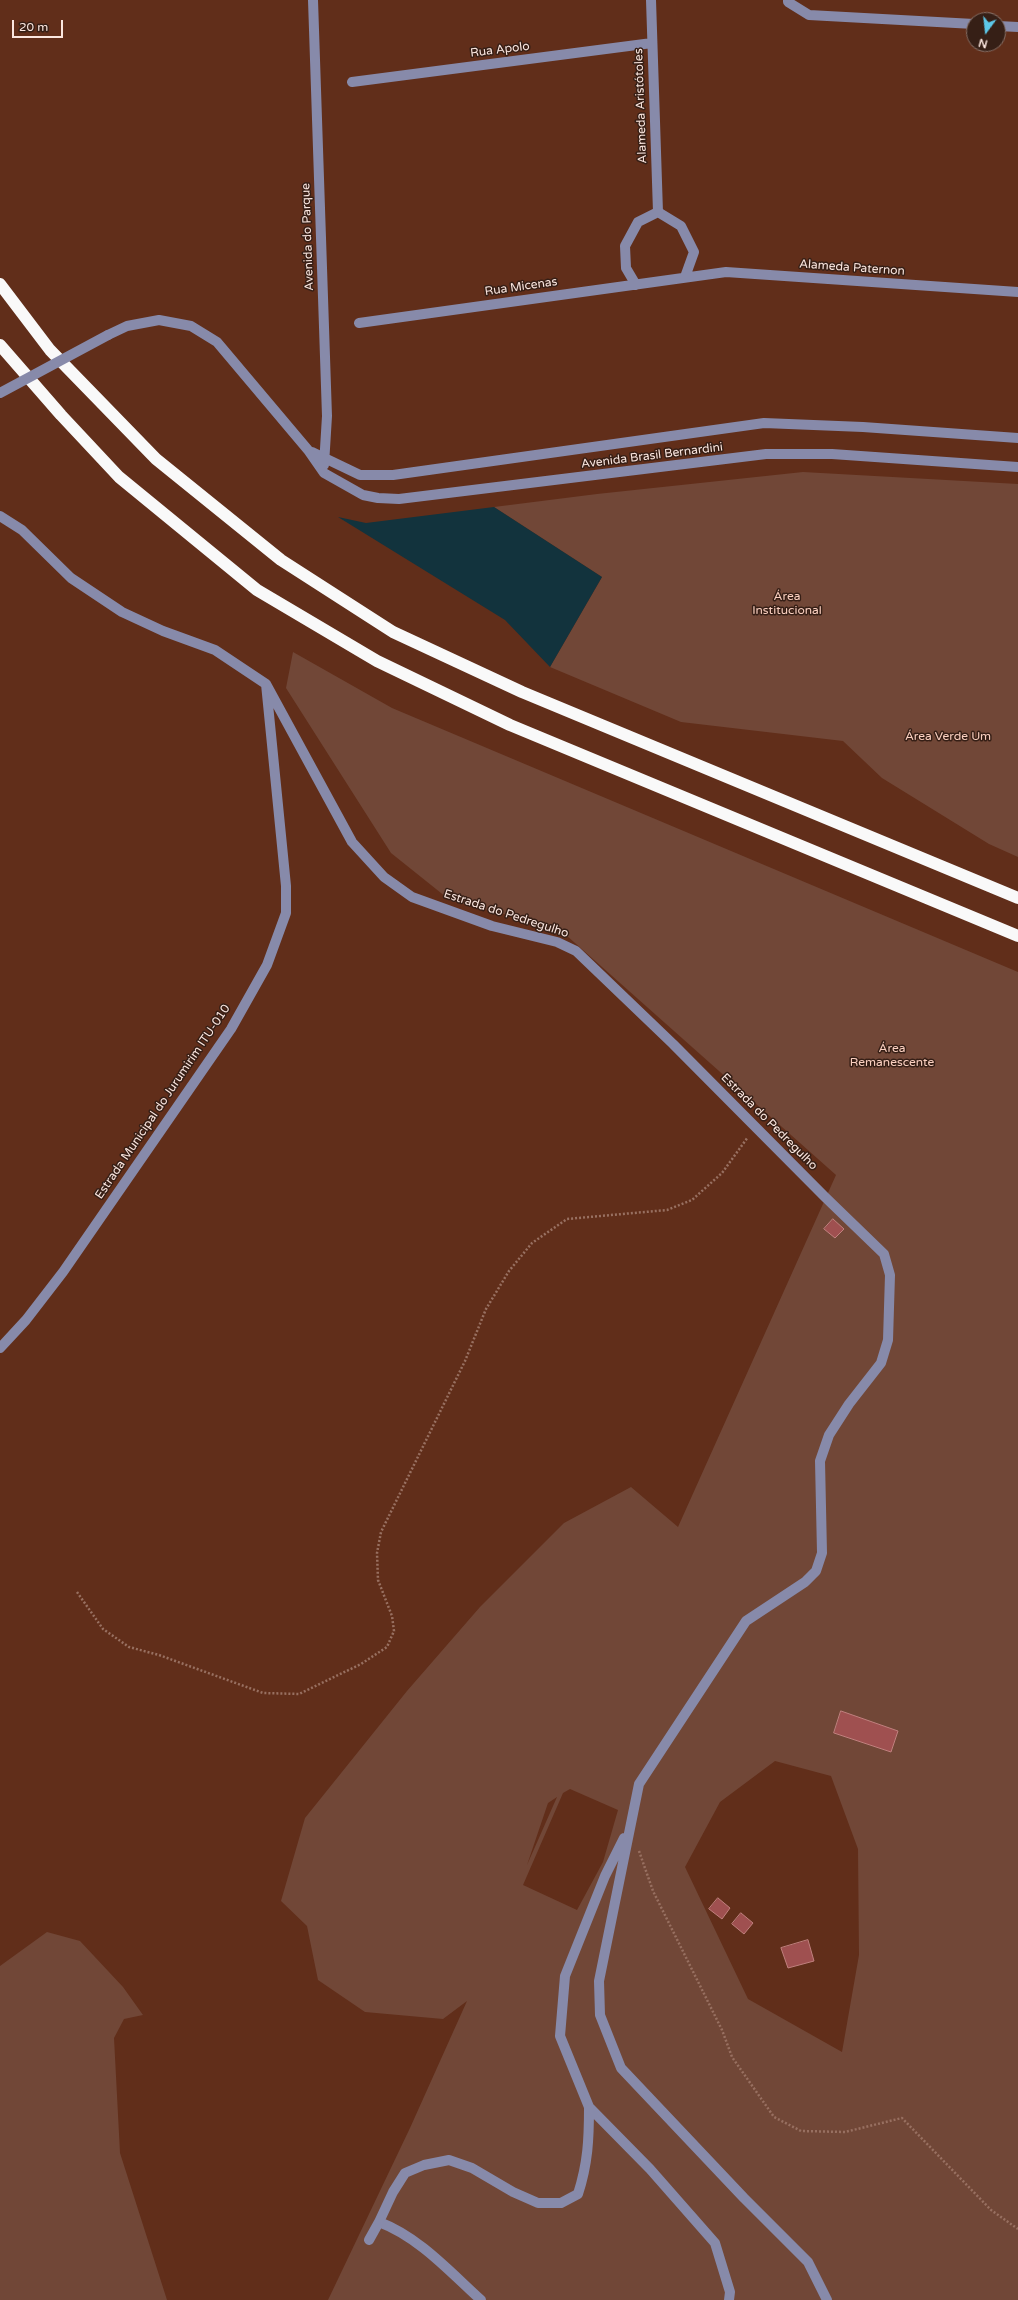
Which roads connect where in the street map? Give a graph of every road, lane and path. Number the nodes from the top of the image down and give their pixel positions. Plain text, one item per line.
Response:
1 (313, 0) edge
2 (651, 0) edge
3 (788, 0) edge
4 (966, 24) edge
5 (1006, 26) edge
6 (1018, 27) edge
7 (652, 43) junction
8 (352, 82) dead end
9 (658, 212) junction
10 (685, 277) junction
11 (0, 284) edge
12 (636, 285) junction
13 (1018, 292) edge
14 (359, 323) dead end
15 (0, 345) edge
16 (0, 393) edge
17 (1018, 438) edge
18 (308, 450) junction
19 (324, 460) junction
20 (1018, 467) edge
21 (324, 473) junction
22 (0, 516) edge
23 (266, 684) junction
24 (1018, 898) edge
25 (1018, 936) edge
26 (756, 1127) junction
27 (0, 1348) edge
28 (77, 1592) dead end
29 (630, 1827) junction
30 (589, 2107) junction
31 (379, 2222) junction
32 (1018, 2229) edge
33 (369, 2240) dead end
34 (481, 2300) edge
35 (729, 2300) edge
36 (827, 2300) edge

1 - 19 street, Avenida do Parque
2 - 7 street, Alameda Aristótoles
3 - 4 street
5 - 6 street
7 - 8 street, Rua Apolo
7 - 9 street, Alameda Aristótoles
9 - 10 street
9 - 12 street
10 - 12 street, Rua Micenas
10 - 13 street, Alameda Paternon
11 - 24 highway
12 - 14 street, Rua Micenas
15 - 25 highway
16 - 18 street, Avenida Brasil Bernardini, bridge
17 - 19 street, Avenida Brasil Bernardini
18 - 19 street, Avenida Brasil Bernardini
18 - 21 street, Avenida Brasil Bernardini
19 - 21 street, Avenida do Parque
20 - 21 street, Avenida Brasil Bernardini
22 - 23 street
23 - 26 street, Estrada do Pedregulho
23 - 27 street, Estrada Municipal do Jurumirim ITU-010
26 - 28 path
26 - 29 street, Estrada do Pedregulho
29 - 30 street
29 - 32 path
29 - 36 street
30 - 31 street
30 - 35 street
31 - 33 street
31 - 34 street

